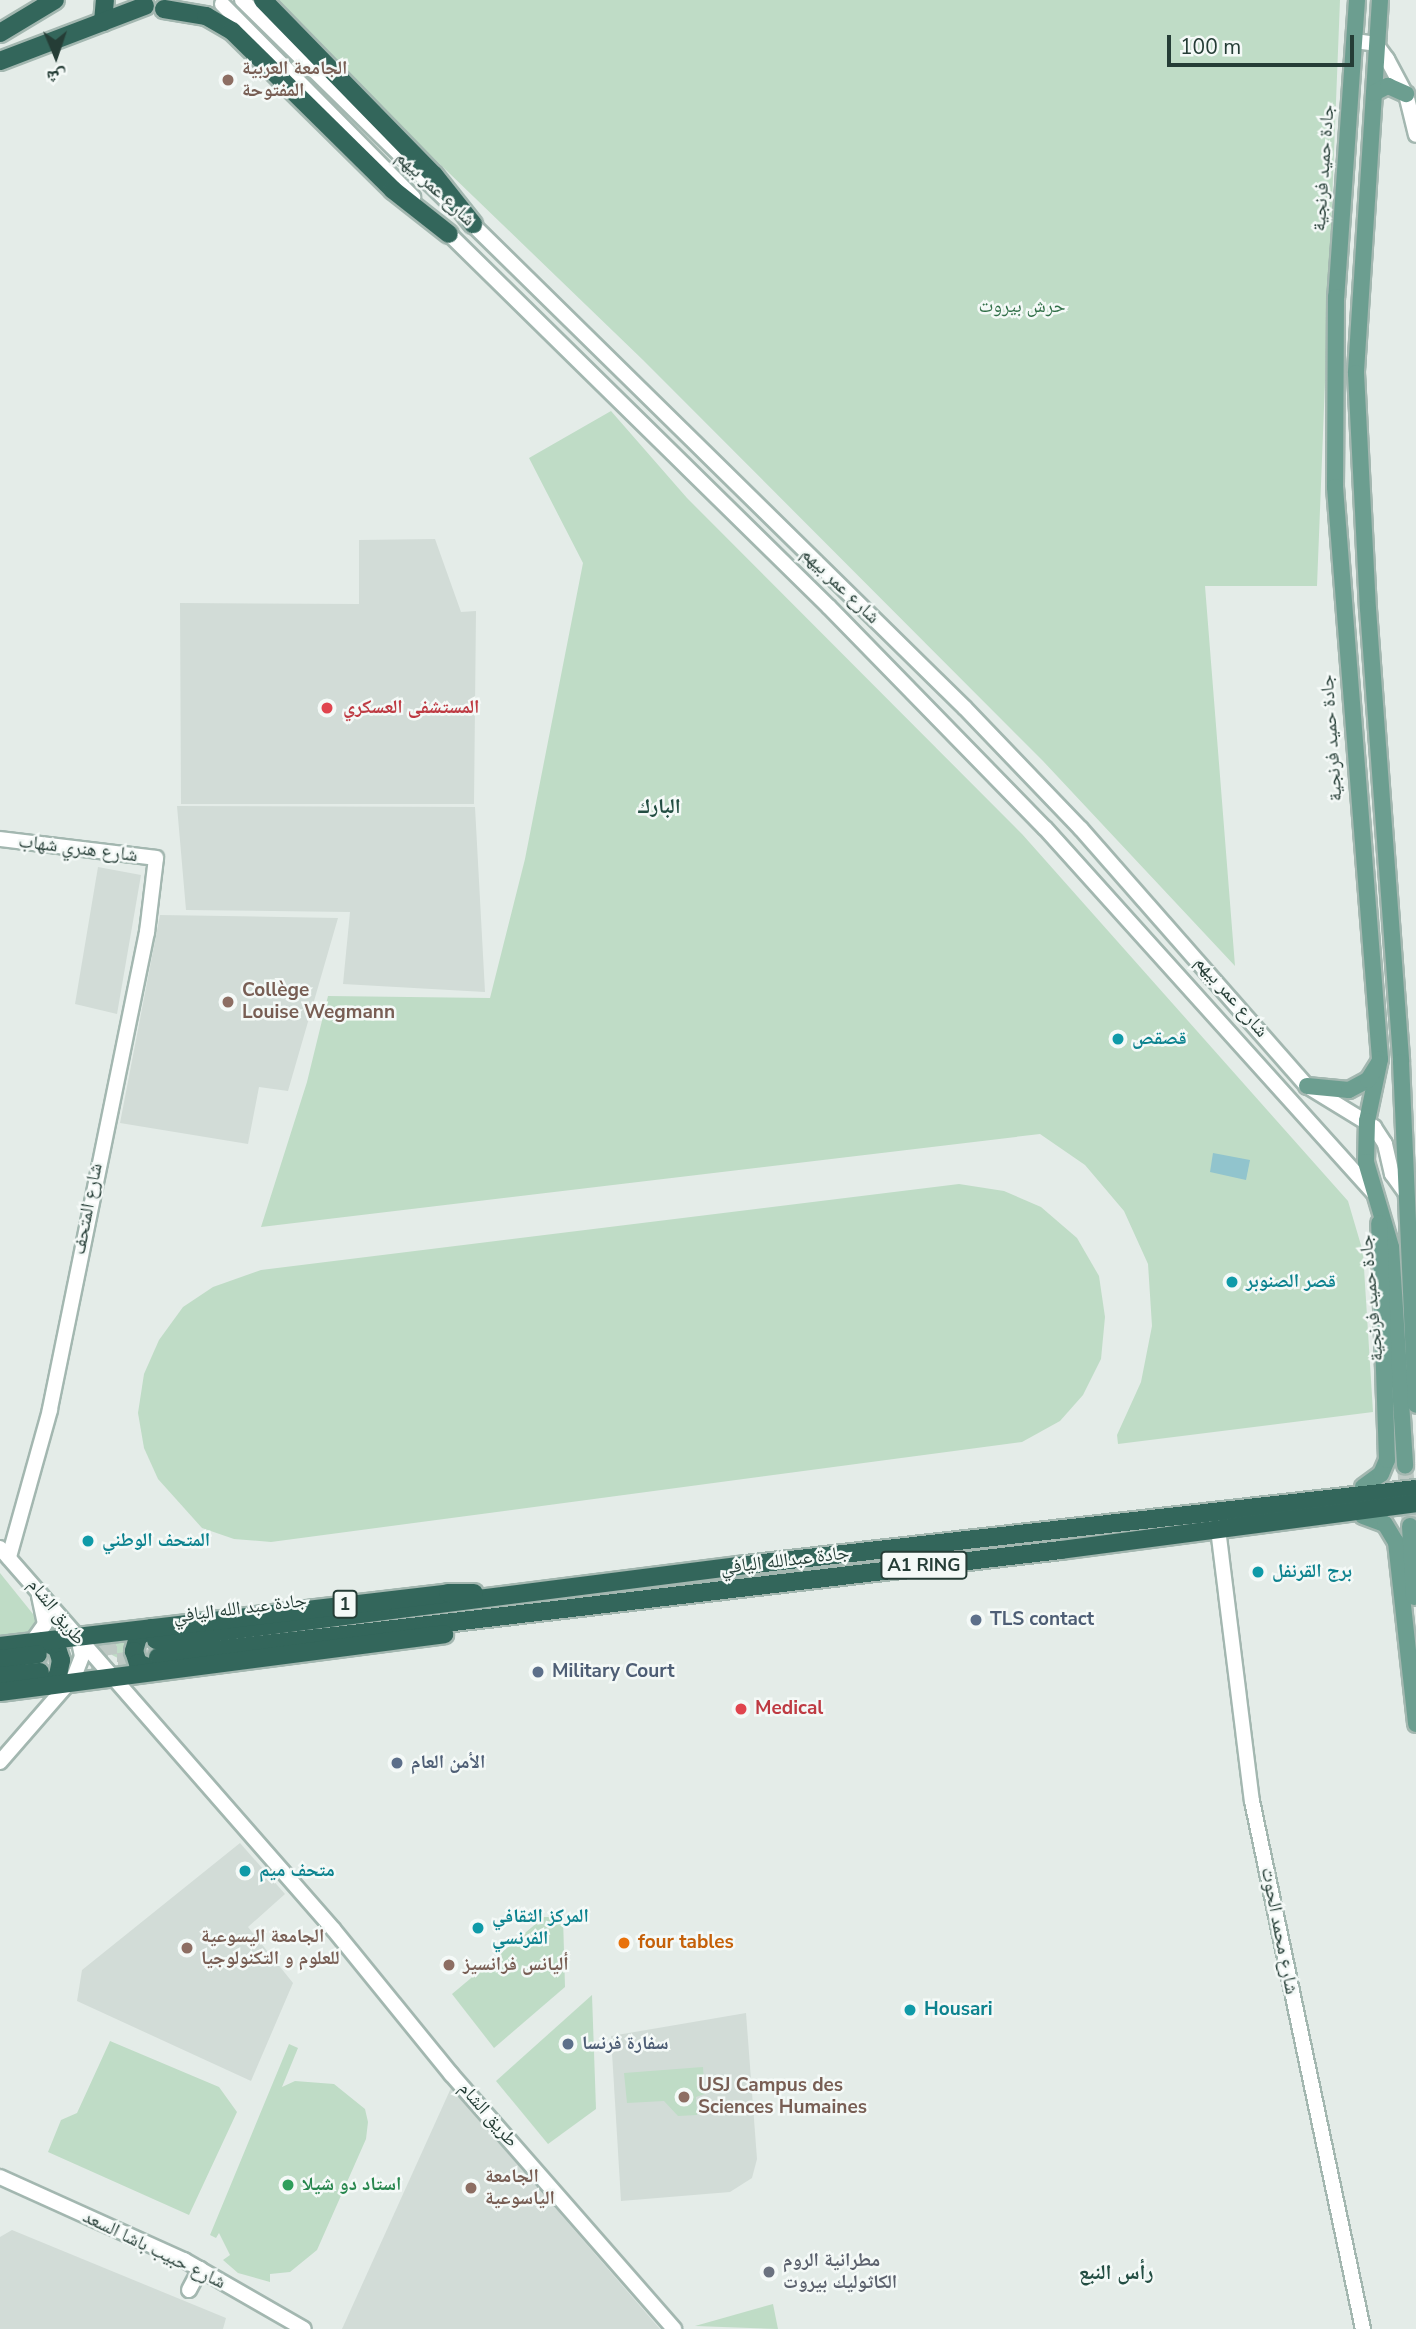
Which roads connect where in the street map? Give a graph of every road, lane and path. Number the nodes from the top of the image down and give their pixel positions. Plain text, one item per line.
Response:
1 (105, 0) edge
2 (199, 0) edge
3 (242, 0) edge
4 (263, 0) edge
5 (1357, 0) edge
6 (1380, 0) edge
7 (52, 1) edge
8 (137, 3) edge
9 (222, 4) dead end
10 (164, 9) junction
11 (103, 22) junction
12 (0, 33) edge
13 (1355, 41) junction
14 (1378, 46) junction
15 (0, 61) edge
16 (1374, 93) junction
17 (1406, 94) junction
18 (1416, 135) edge
19 (473, 225) junction
20 (449, 234) junction
21 (0, 839) edge
22 (156, 859) joint
23 (1260, 1028) junction
24 (1246, 1051) junction
25 (1380, 1059) junction
26 (1307, 1086) junction
27 (1367, 1121) junction
28 (1413, 1196) edge
29 (1377, 1201) junction
30 (1416, 1405) edge
31 (1410, 1474) edge
32 (1363, 1487) junction
33 (1416, 1489) edge
34 (1416, 1503) edge
35 (1216, 1510) junction
36 (1363, 1516) junction
37 (1307, 1519) junction
38 (1413, 1519) edge
39 (1218, 1529) junction
40 (5, 1553) edge
41 (33, 1581) junction
42 (537, 1595) joint
43 (1416, 1623) edge
44 (78, 1638) junction
45 (0, 1646) edge
46 (157, 1649) junction
47 (0, 1659) edge
48 (39, 1664) junction
49 (0, 1676) edge
50 (109, 1677) junction
51 (69, 1683) junction
52 (0, 1692) edge
53 (38, 1716) junction
54 (1416, 1724) edge
55 (0, 1762) edge
56 (0, 2177) edge
57 (200, 2269) junction
58 (189, 2290) dead end
59 (304, 2329) edge
60 (674, 2329) edge
61 (1363, 2329) edge

1 - 11 highway
2 - 10 highway
3 - 19 main road, شارع عمر بيهم
4 - 19 highway
5 - 13 main road, جادة حميد فرنجية
6 - 14 main road
7 - 12 highway
8 - 10 highway
8 - 11 highway
9 - 20 main road, شارع عمر بيهم
10 - 20 highway
11 - 15 highway
13 - 14 main road
13 - 25 main road, جادة حميد فرنجية
14 - 16 main road
14 - 17 main road
16 - 17 main road
16 - 28 main road, جادة حميد فرنجية
17 - 18 main road
19 - 23 main road, شارع عمر بيهم
20 - 24 main road, شارع عمر بيهم
21 - 22 main road, شارع هنري شهاب
22 - 40 main road, شارع المتحف
23 - 24 main road
23 - 26 main road, شارع عمر بيهم
24 - 29 main road, شارع عمر بيهم
25 - 26 main road
25 - 27 main road, جادة حميد فرنجية
26 - 27 main road, شارع عمر بيهم
27 - 28 main road, شارع عمر بيهم
27 - 29 main road, جادة حميد فرنجية
28 - 30 main road, جادة حميد فرنجية
29 - 31 main road, جادة حميد فرنجية
29 - 32 main road
31 - 32 highway
32 - 35 highway
33 - 35 highway, جادة عبدالله اليافي / A1 RING
34 - 37 highway, جادة عبدالله اليافي / A1 RING
35 - 42 highway, جادة عبدالله اليافي / A1 RING
36 - 37 highway
36 - 38 highway
36 - 54 main road
37 - 39 highway, جادة عبدالله اليافي / A1 RING
38 - 43 main road
39 - 46 highway, جادة عبدالله اليافي / A1 RING
39 - 61 main road, شارع محمد الحوت
40 - 41 main road, طريق الشام
41 - 44 main road, طريق الشام
41 - 48 main road
42 - 46 highway, 1
44 - 46 highway
44 - 48 highway
44 - 50 main road, طريق الشام
44 - 51 main road
45 - 48 highway
46 - 50 highway
47 - 48 highway
48 - 49 highway
48 - 51 highway
48 - 52 highway
48 - 53 main road
50 - 51 highway
50 - 60 main road, طريق الشام
51 - 53 main road
53 - 55 main road
56 - 57 main road, شارع حبيب باشا السعد
57 - 58 main road
57 - 59 main road, شارع حبيب باشا السعد

